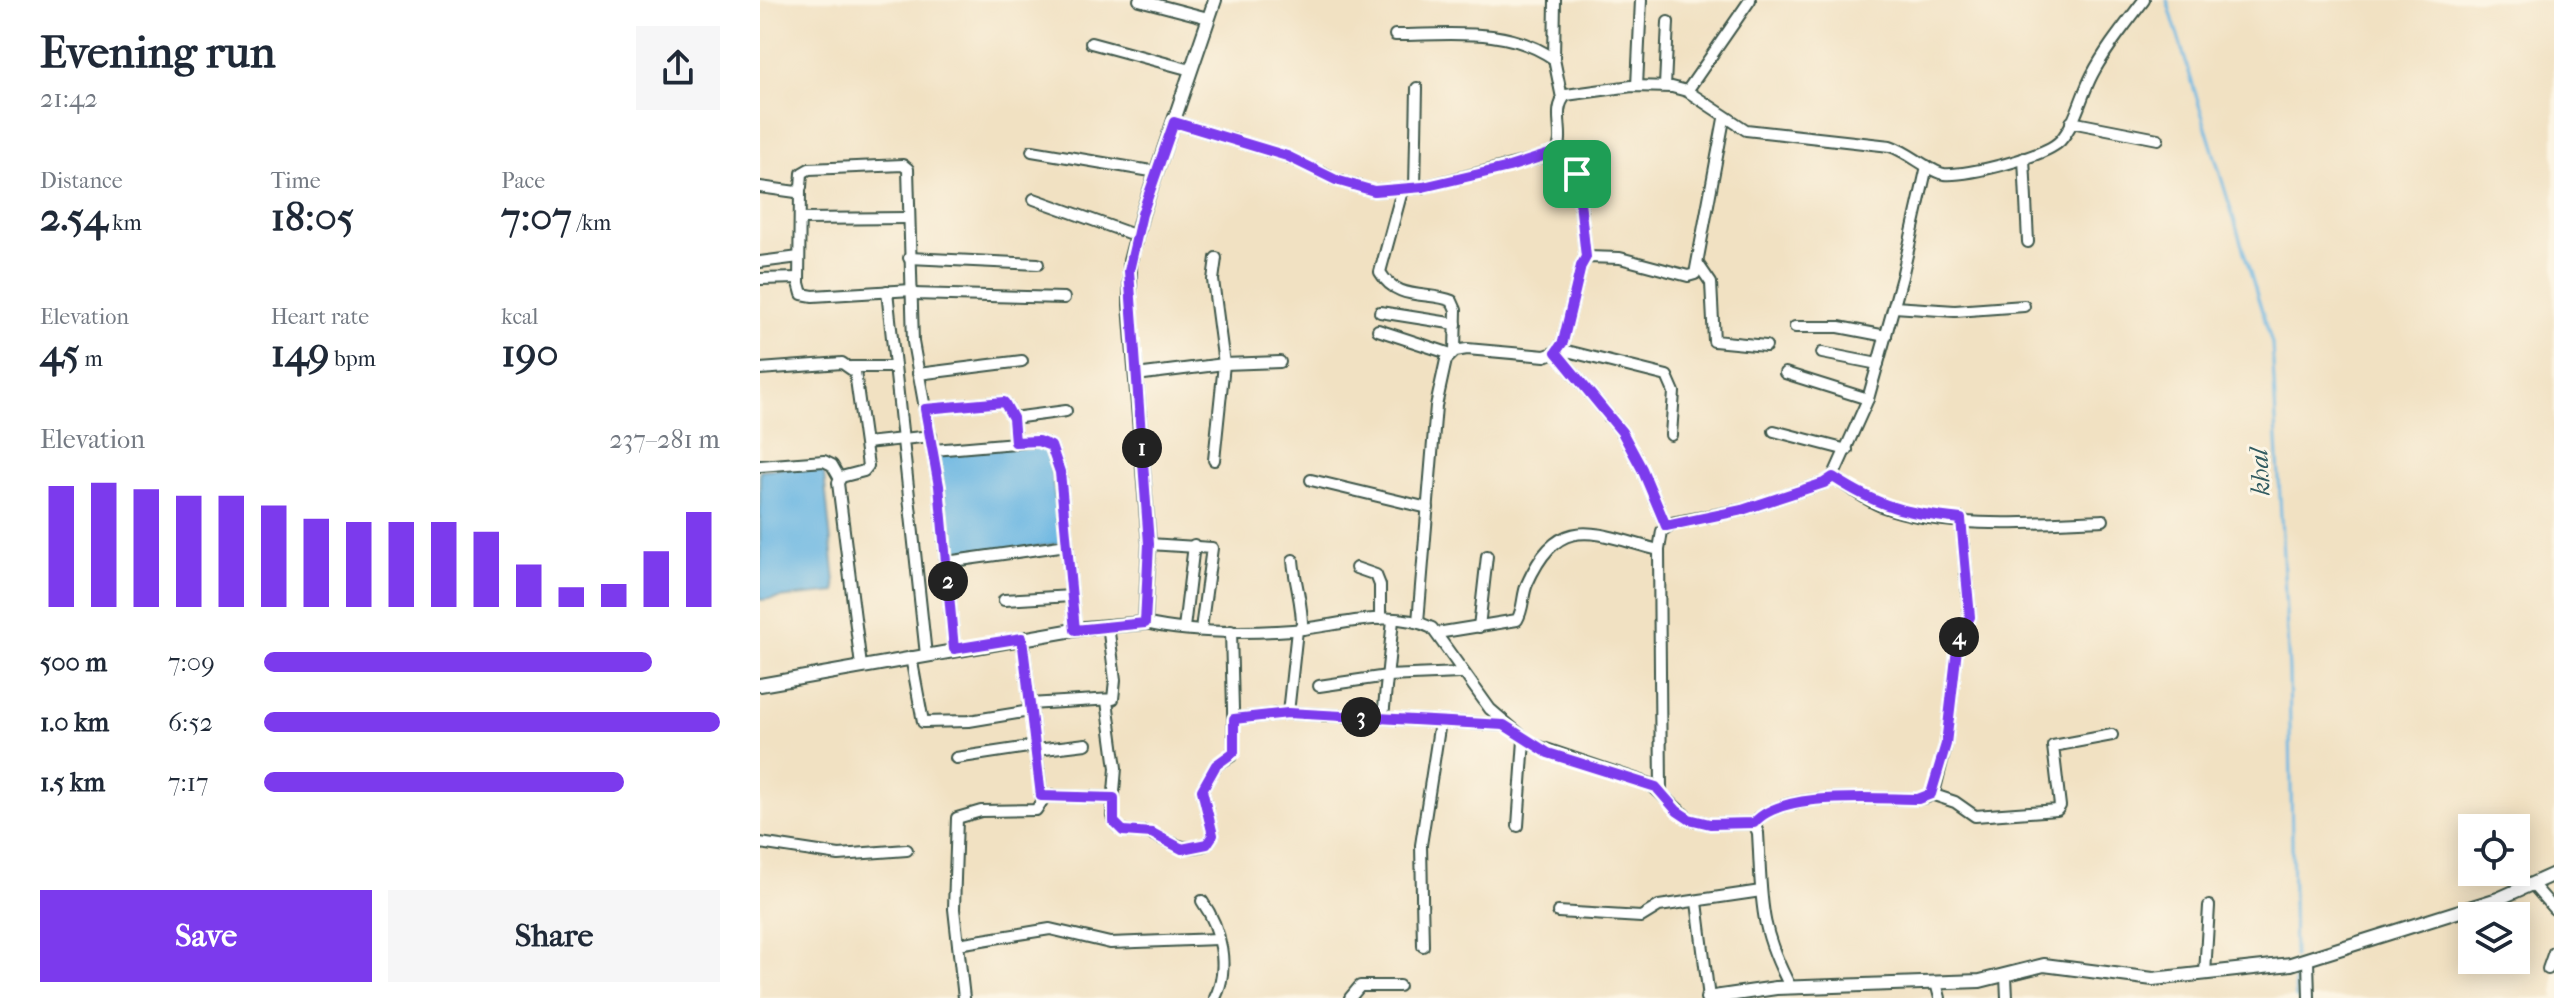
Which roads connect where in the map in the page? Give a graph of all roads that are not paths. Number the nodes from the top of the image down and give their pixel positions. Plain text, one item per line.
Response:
1 (1139, 0) edge
2 (1215, 0) edge
3 (1555, 0) edge
4 (1641, 0) edge
5 (1750, 0) edge
6 (2144, 0) edge
7 (1208, 18) junction
8 (1668, 22) dead end
9 (1395, 35) dead end
10 (1091, 43) dead end
11 (1554, 59) junction
12 (1191, 70) junction
13 (1637, 86) junction
14 (1665, 86) junction
15 (1417, 88) dead end
16 (1687, 91) junction
17 (1562, 98) junction
18 (1724, 119) junction
19 (1174, 122) junction
20 (2071, 122) junction
21 (2158, 139) dead end
22 (1032, 151) dead end
23 (1559, 151) junction
24 (2024, 158) junction
25 (1927, 166) junction
26 (1157, 172) junction
27 (760, 187) edge
28 (1415, 188) junction
29 (800, 190) junction
30 (1402, 191) junction
31 (1034, 199) dead end
32 (908, 218) junction
33 (800, 219) junction
34 (1137, 236) junction
35 (2028, 242) dead end
36 (799, 257) junction
37 (1586, 257) junction
38 (909, 258) junction
39 (1216, 258) dead end
40 (760, 262) edge
41 (1038, 264) dead end
42 (1698, 264) junction
43 (799, 278) junction
44 (760, 279) edge
45 (887, 291) junction
46 (912, 292) junction
47 (1064, 298) dead end
48 (2024, 306) dead end
49 (1894, 307) junction
50 (1380, 312) dead end
51 (1456, 324) junction
52 (1795, 327) dead end
53 (1378, 330) dead end
54 (1886, 336) junction
55 (1766, 346) dead end
56 (1558, 351) junction
57 (1453, 353) junction
58 (1822, 353) dead end
59 (1022, 361) dead end
60 (1280, 362) dead end
61 (1224, 364) junction
62 (1878, 364) junction
63 (851, 367) junction
64 (893, 367) junction
65 (760, 369) edge
66 (1785, 373) dead end
67 (918, 374) junction
68 (1136, 375) junction
69 (1868, 399) junction
70 (925, 409) junction
71 (1066, 411) dead end
72 (1013, 418) junction
73 (1774, 431) dead end
74 (1671, 435) dead end
75 (931, 436) junction
76 (905, 439) junction
77 (1015, 442) junction
78 (866, 443) junction
79 (934, 450) junction
80 (1847, 450) junction
81 (1214, 460) dead end
82 (760, 466) edge
83 (1833, 477) junction
84 (840, 479) junction
85 (1311, 480) dead end
86 (1428, 508) junction
87 (1961, 519) junction
88 (2103, 520) dead end
89 (1666, 526) junction
90 (1149, 544) junction
91 (1067, 545) junction
92 (1194, 545) junction
93 (1659, 550) junction
94 (1487, 556) dead end
95 (1293, 560) dead end
96 (946, 562) junction
97 (1356, 568) dead end
98 (1072, 596) junction
99 (1004, 600) dead end
100 (1380, 619) junction
101 (1393, 620) junction
102 (1418, 622) junction
103 (1145, 623) junction
104 (1108, 625) junction
105 (1479, 627) junction
106 (1184, 628) junction
107 (1201, 629) junction
108 (1300, 629) junction
109 (1075, 630) junction
110 (1231, 631) junction
111 (1437, 633) junction
112 (1022, 638) junction
113 (954, 649) junction
114 (926, 655) junction
115 (911, 657) junction
116 (861, 666) junction
117 (1460, 673) junction
118 (1387, 676) junction
119 (760, 685) edge
120 (1319, 686) dead end
121 (1107, 701) junction
122 (1030, 707) junction
123 (1288, 713) junction
124 (1383, 717) junction
125 (1234, 719) junction
126 (1440, 722) junction
127 (1504, 725) junction
128 (2112, 735) dead end
129 (1524, 740) junction
130 (1086, 744) dead end
131 (1035, 748) junction
132 (956, 758) dead end
133 (1661, 792) junction
134 (1931, 794) junction
135 (1041, 796) junction
136 (1114, 798) junction
137 (1754, 823) junction
138 (1518, 826) dead end
139 (760, 843) edge
140 (907, 850) dead end
141 (2554, 874) edge
142 (2533, 885) junction
143 (1761, 891) junction
144 (1202, 901) dead end
145 (1697, 902) junction
146 (2209, 906) dead end
147 (2554, 909) edge
148 (1558, 912) dead end
149 (1218, 939) junction
150 (958, 944) junction
151 (1423, 946) dead end
152 (2554, 952) edge
153 (2308, 960) junction
154 (2548, 969) dead end
155 (2205, 974) junction
156 (2006, 976) junction
157 (1936, 983) junction
158 (1399, 986) dead end
159 (1794, 991) edge
160 (964, 998) edge
161 (1215, 998) edge
162 (1350, 998) edge
163 (1708, 998) edge
164 (1940, 998) edge
165 (2007, 998) edge
166 (2309, 998) edge

1 - 7 street
2 - 7 street
3 - 11 street
4 - 13 street
5 - 16 street
6 - 20 street
7 - 12 street
8 - 14 street
9 - 11 street
10 - 12 street
11 - 17 street
12 - 19 street
13 - 14 street
13 - 17 street
14 - 16 street
15 - 28 street
16 - 18 street
17 - 23 street
18 - 25 street
18 - 42 street
19 - 26 street
19 - 30 street
20 - 21 street
20 - 24 street
22 - 26 street
23 - 28 street
23 - 37 street
24 - 25 street
24 - 35 street
25 - 49 street
26 - 34 street
27 - 29 street
28 - 30 street
29 - 32 street
29 - 33 street
30 - 51 street
31 - 34 street
32 - 33 street
32 - 38 street
33 - 36 street
34 - 68 street
36 - 40 street
36 - 43 street
37 - 42 street
37 - 56 street
38 - 41 street
38 - 46 street
39 - 61 street
42 - 55 street
43 - 44 street
43 - 45 street
45 - 46 street
45 - 64 street
46 - 47 street
46 - 67 street
48 - 49 street
49 - 54 street
50 - 51 street
51 - 57 street
52 - 54 street
53 - 57 street
54 - 62 street
56 - 57 street
56 - 74 street
56 - 89 street
57 - 86 street
58 - 62 street
59 - 67 street
60 - 61 street
61 - 68 street
61 - 81 street
62 - 69 street
63 - 64 street
63 - 65 street
63 - 78 street
64 - 76 street
66 - 69 street
67 - 70 street
68 - 90 street
69 - 80 street
70 - 72 street
70 - 75 street
71 - 72 street
72 - 77 street
73 - 80 street
75 - 76 street
75 - 79 street
76 - 78 street
76 - 114 street
77 - 79 street
77 - 91 street
78 - 84 street
79 - 96 street
80 - 83 street
82 - 84 street
83 - 87 street
83 - 89 street
84 - 116 street
85 - 86 street
86 - 102 street
87 - 88 street
87 - 134 street
89 - 93 street
90 - 92 street
90 - 103 street
91 - 96 street
91 - 98 street
92 - 106 street
92 - 107 street
93 - 105 street
93 - 133 street
94 - 105 street
95 - 108 street
96 - 113 street
97 - 100 street
98 - 99 street
98 - 109 street
100 - 101 street
100 - 108 street
101 - 102 street
101 - 118 street
102 - 111 street
103 - 104 street
103 - 106 street
104 - 109 street
104 - 121 street
105 - 111 street
106 - 107 street
107 - 110 street
108 - 110 street
108 - 123 street
109 - 112 street
110 - 125 street
111 - 117 street
112 - 113 street
112 - 122 street
113 - 114 street
114 - 115 street
115 - 116 street
115 - 122 street
116 - 119 street
117 - 118 street
117 - 127 street
118 - 120 street
118 - 124 street
121 - 122 street
121 - 136 street
122 - 131 street
123 - 124 street
123 - 125 street
124 - 126 street
125 - 136 street
126 - 127 street
126 - 151 street
127 - 129 street
128 - 134 street
129 - 133 street
129 - 138 street
130 - 131 street
131 - 132 street
131 - 135 street
133 - 137 street
134 - 137 street
135 - 136 street
135 - 150 street
137 - 143 street
139 - 140 street
141 - 142 street
142 - 147 street
142 - 153 street
143 - 145 street
143 - 159 street
144 - 149 street
145 - 148 street
145 - 163 street
146 - 155 street
149 - 150 street
149 - 161 street
150 - 160 street
152 - 154 street
153 - 155 street
153 - 166 street
155 - 156 street
156 - 157 street
156 - 165 street
157 - 159 street
157 - 164 street
158 - 162 street
159 - 163 street

